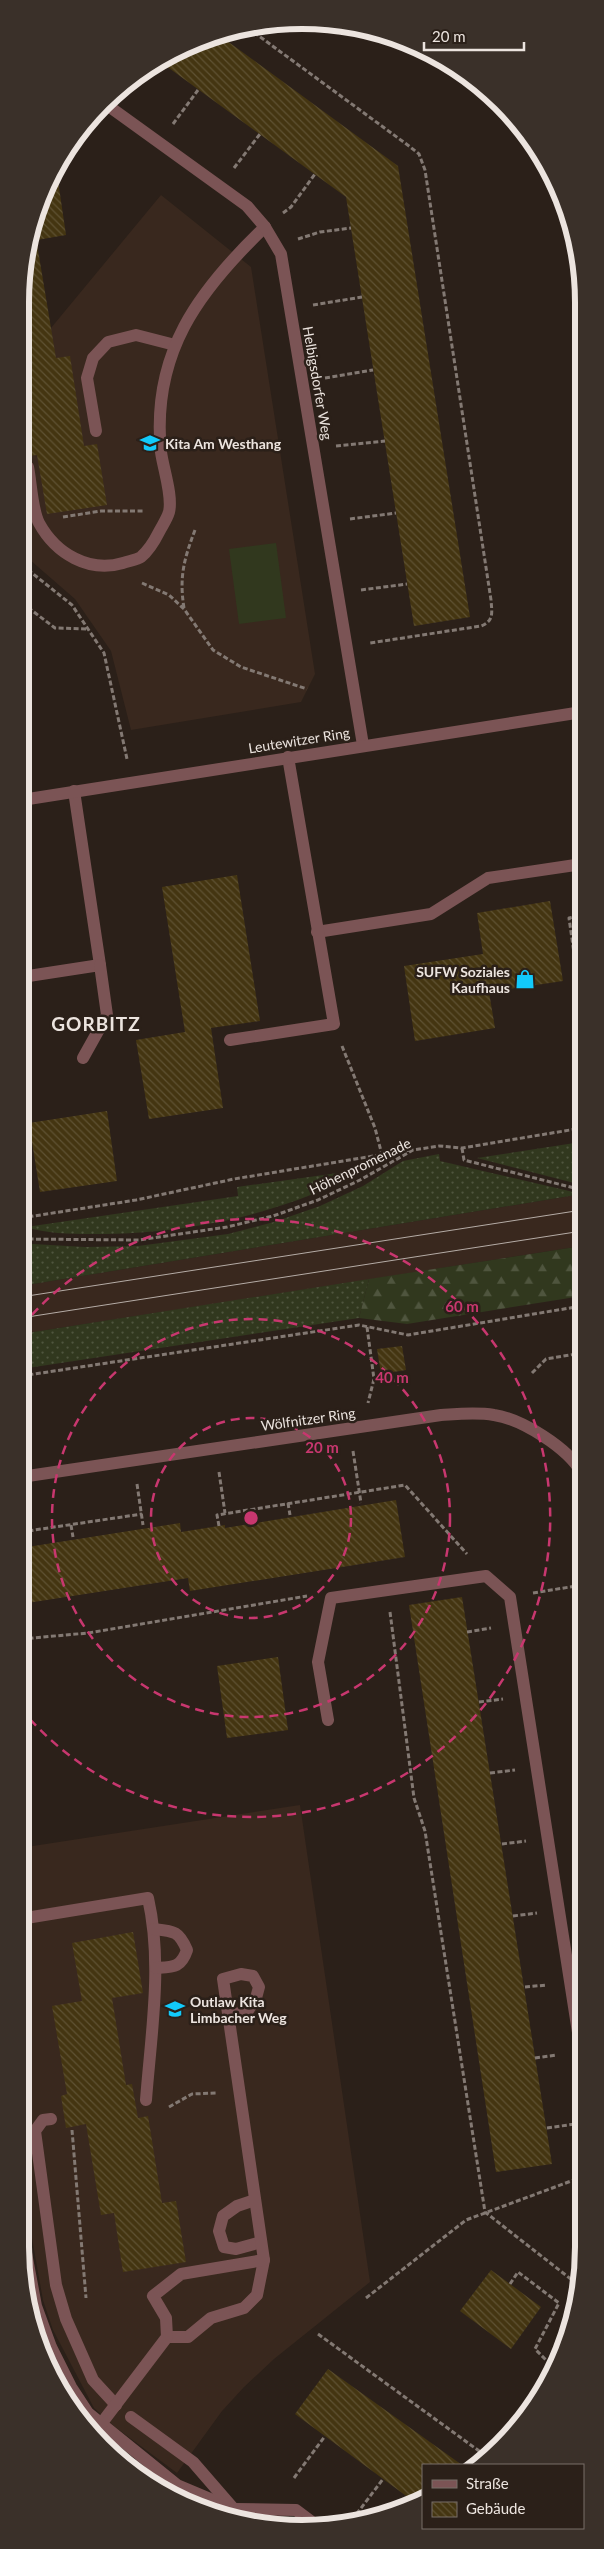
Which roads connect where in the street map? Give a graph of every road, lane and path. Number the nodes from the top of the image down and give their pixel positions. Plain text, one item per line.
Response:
1 (255, 33) edge
2 (198, 90) dead end
3 (111, 108) edge
4 (181, 113) dead end
5 (260, 134) dead end
6 (315, 174) dead end
7 (220, 186) junction
8 (265, 228) junction
9 (351, 228) dead end
10 (317, 233) dead end
11 (362, 297) dead end
12 (336, 302) dead end
13 (176, 345) junction
14 (374, 370) dead end
15 (346, 374) dead end
16 (96, 431) dead end
17 (385, 441) dead end
18 (357, 444) dead end
19 (29, 472) edge
20 (170, 510) junction
21 (396, 513) dead end
22 (368, 517) dead end
23 (38, 521) junction
24 (195, 530) dead end
25 (107, 568) junction
26 (29, 571) edge
27 (407, 584) dead end
28 (380, 588) dead end
29 (29, 608) edge
30 (184, 609) junction
31 (89, 629) junction
32 (347, 647) junction
33 (308, 689) dead end
34 (575, 713) edge
35 (363, 745) junction
36 (288, 757) junction
37 (130, 782) junction
38 (74, 791) junction
39 (29, 799) edge
40 (575, 865) edge
41 (575, 917) edge
42 (316, 932) junction
43 (575, 960) edge
44 (100, 965) junction
45 (29, 976) edge
46 (334, 1024) junction
47 (230, 1040) dead end
48 (82, 1058) dead end
49 (575, 1129) edge
50 (462, 1148) junction
51 (413, 1150) junction
52 (382, 1155) junction
53 (575, 1188) edge
54 (29, 1217) edge
55 (29, 1236) edge
56 (32, 1237) junction
57 (29, 1238) edge
58 (575, 1307) edge
59 (367, 1327) junction
60 (575, 1354) edge
61 (532, 1373) dead end
62 (29, 1375) edge
63 (374, 1379) dead end
64 (354, 1455) dead end
65 (575, 1462) edge
66 (218, 1468) dead end
67 (29, 1476) edge
68 (137, 1488) dead end
69 (359, 1492) junction
70 (288, 1503) junction
71 (360, 1503) dead end
72 (225, 1513) junction
73 (142, 1514) junction
74 (290, 1515) dead end
75 (71, 1525) junction
76 (143, 1525) dead end
77 (219, 1526) dead end
78 (29, 1531) edge
79 (73, 1537) dead end
80 (486, 1576) junction
81 (575, 1586) edge
82 (388, 1589) junction
83 (510, 1597) junction
84 (330, 1598) junction
85 (29, 1638) edge
86 (328, 1720) dead end
87 (29, 1918) edge
88 (154, 1929) junction
89 (156, 1968) junction
90 (575, 2013) edge
91 (228, 2015) dead end
92 (239, 2090) junction
93 (146, 2100) joint
94 (51, 2119) dead end
95 (575, 2124) edge
96 (72, 2126) dead end
97 (547, 2128) dead end
98 (575, 2180) edge
99 (255, 2200) junction
100 (485, 2212) junction
101 (261, 2242) junction
102 (264, 2260) junction
103 (30, 2274) edge
104 (573, 2281) edge
105 (510, 2284) dead end
106 (366, 2298) dead end
107 (86, 2302) dead end
108 (318, 2334) dead end
109 (167, 2338) junction
110 (550, 2361) edge
111 (116, 2404) junction
112 (132, 2417) dead end
113 (101, 2424) junction
114 (325, 2436) dead end
115 (481, 2453) edge
116 (294, 2478) dead end
117 (383, 2479) dead end
118 (232, 2511) edge
119 (356, 2515) edge
120 (309, 2520) edge

1 - 32 path
2 - 4 path
3 - 7 street, Helbigsdorfer Weg
5 - 7 path
6 - 8 path
7 - 8 street, Helbigsdorfer Weg
8 - 13 street
8 - 32 street, Helbigsdorfer Weg
9 - 10 path
11 - 12 path
13 - 16 street
13 - 20 street
14 - 15 path
17 - 18 path
19 - 23 street
20 - 23 path
20 - 25 street
21 - 22 path
23 - 25 street
24 - 30 path
25 - 30 path
26 - 31 path
27 - 28 path
29 - 31 path
30 - 33 path
31 - 37 path
32 - 35 street, Helbigsdorfer Weg
34 - 35 street, Leutewitzer Ring
35 - 36 street, Leutewitzer Ring
36 - 37 street, Leutewitzer Ring
36 - 42 street
37 - 38 street, Leutewitzer Ring
38 - 39 street, Leutewitzer Ring
38 - 44 street
40 - 42 street
41 - 43 path
42 - 46 street
44 - 45 street
44 - 48 street
46 - 47 street
46 - 52 path
49 - 50 path, Höhenpromenade
50 - 51 path, Höhenpromenade
50 - 53 path
51 - 52 path
51 - 56 path, Höhenpromenade
52 - 54 path
55 - 56 path, Höhenpromenade
56 - 57 path, Höhenpromenade
58 - 59 path
59 - 62 path
59 - 63 path
60 - 61 path
64 - 69 path
65 - 67 street, Wölfnitzer Ring
66 - 72 path
68 - 73 path
69 - 70 path
69 - 71 path
69 - 80 path
70 - 72 path
70 - 74 path
72 - 77 path
73 - 75 path
73 - 76 path
75 - 78 path
75 - 79 path
80 - 82 street
80 - 83 street
81 - 83 path
82 - 84 street
82 - 100 path
83 - 90 street
84 - 85 path
84 - 86 street
87 - 88 street
88 - 89 street
88 - 89 street
89 - 93 street
91 - 92 street
92 - 93 path
92 - 99 street
94 - 111 street
95 - 97 path
96 - 107 path
98 - 100 path
99 - 101 street
99 - 101 street
100 - 104 path
100 - 106 path
101 - 102 street
102 - 109 street
102 - 109 street
103 - 113 street
105 - 110 path
108 - 115 path
109 - 111 street
111 - 113 street
112 - 118 street
113 - 118 street
114 - 116 path
117 - 119 path
118 - 120 street

